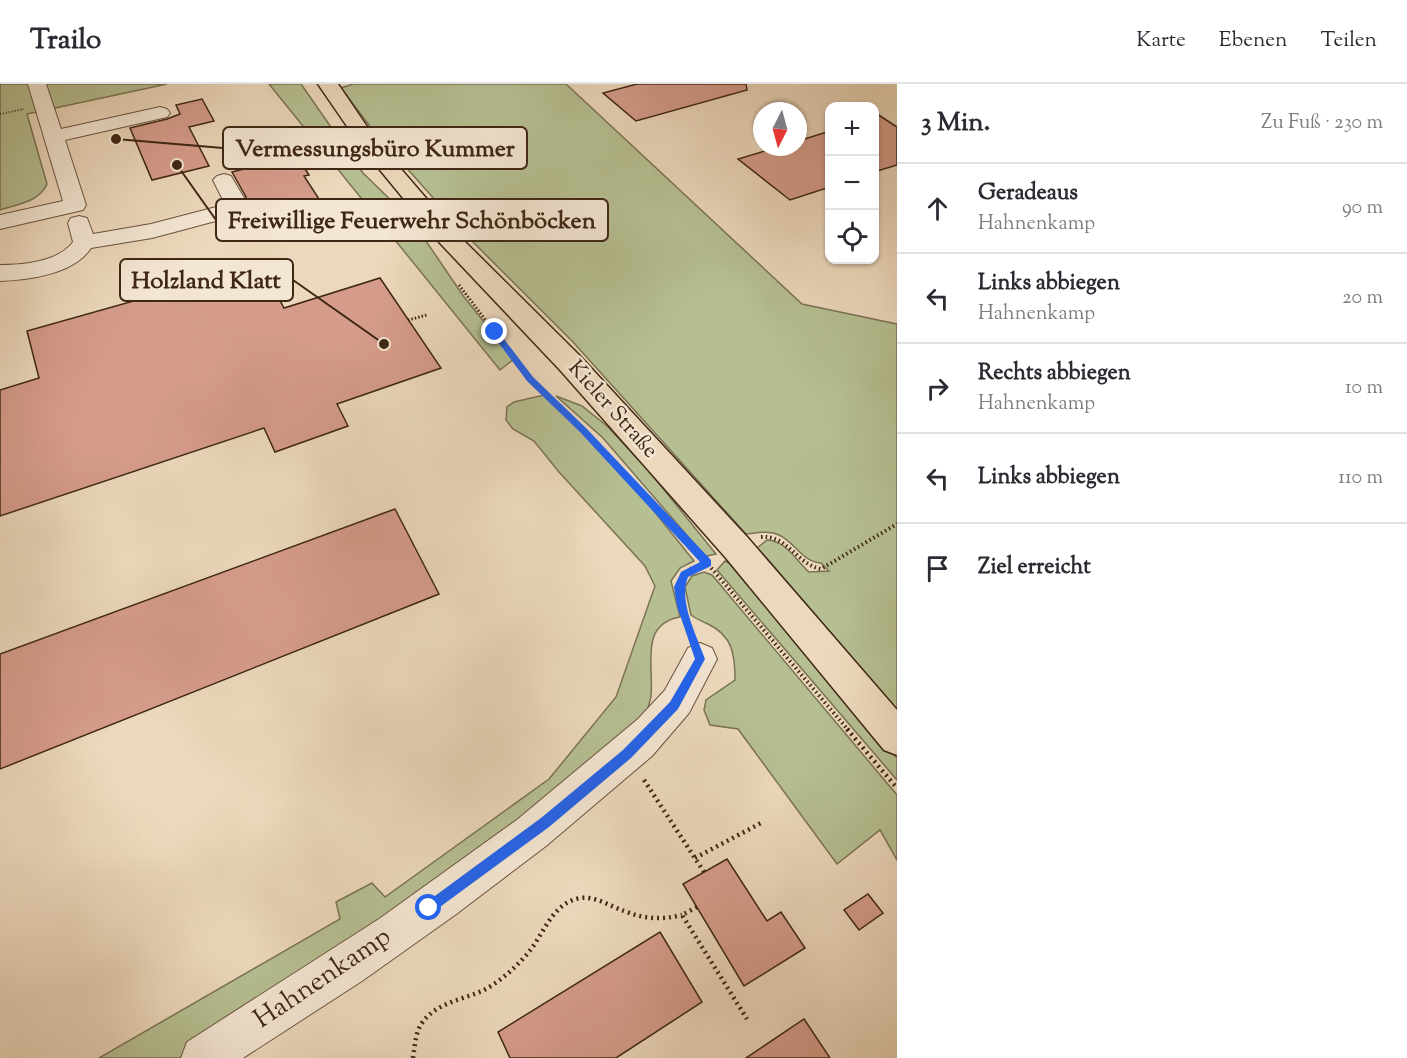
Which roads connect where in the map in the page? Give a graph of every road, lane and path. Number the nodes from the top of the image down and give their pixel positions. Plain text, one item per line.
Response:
1 (37, 84) edge
2 (328, 84) edge
3 (160, 113) dead end
4 (53, 136) junction
5 (224, 180) dead end
6 (75, 205) junction
7 (0, 222) edge
8 (84, 242) junction
9 (0, 273) edge
10 (453, 276) dead end
11 (427, 315) dead end
12 (408, 321) dead end
13 (897, 524) edge
14 (722, 555) junction
15 (700, 659) joint
16 (897, 736) edge
17 (627, 754) junction
18 (897, 788) edge
19 (761, 823) dead end
20 (695, 858) junction
21 (704, 872) dead end
22 (697, 907) dead end
23 (682, 915) junction
24 (747, 1019) dead end
25 (203, 1058) edge
26 (413, 1058) edge

1 - 4 street
2 - 14 main road, Kieler Straße
3 - 4 street
4 - 6 street
5 - 8 street
6 - 7 street
6 - 8 street
8 - 9 street
10 - 14 path
11 - 12 path
13 - 14 path
14 - 15 path
14 - 16 main road, Kieler Straße
14 - 18 path
15 - 17 street, Hahnenkamp
17 - 20 path
17 - 25 street, Hahnenkamp
19 - 20 path
20 - 21 path
22 - 23 path
23 - 24 path
23 - 26 path

